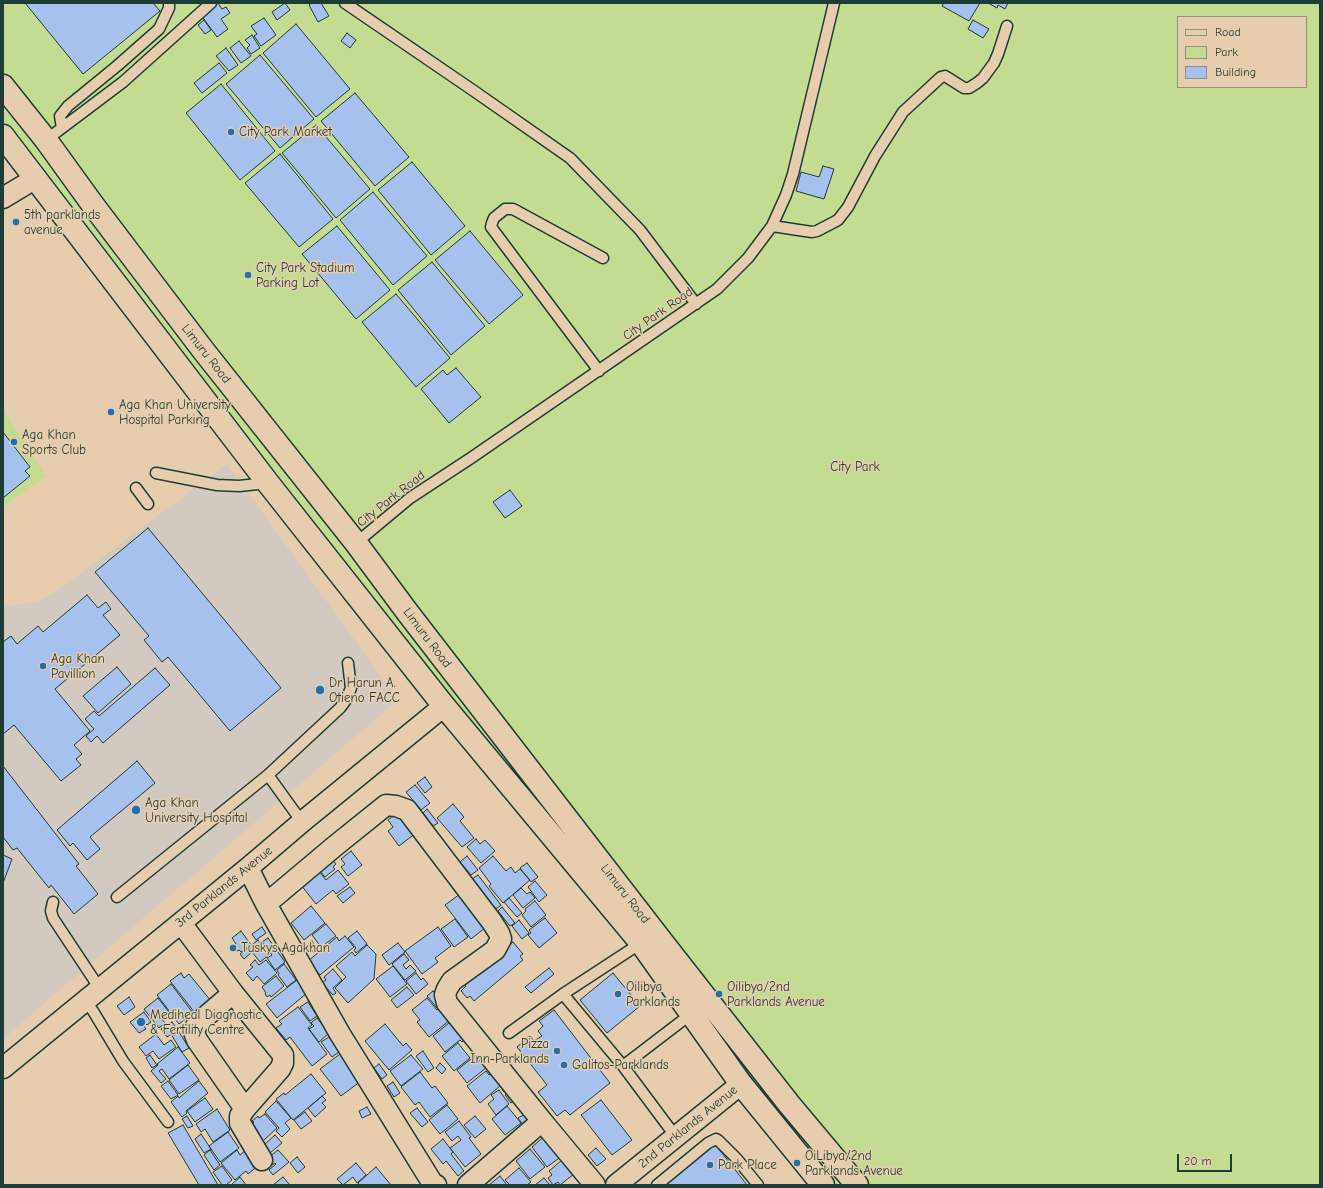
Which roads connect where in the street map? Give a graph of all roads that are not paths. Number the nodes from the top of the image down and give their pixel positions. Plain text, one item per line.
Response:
1 (169, 3) edge
2 (211, 3) edge
3 (345, 3) edge
4 (834, 3) edge
5 (1007, 26) dead end
6 (3, 86) edge
7 (54, 134) junction
8 (3, 136) edge
9 (36, 178) junction
10 (3, 198) edge
11 (772, 226) junction
12 (603, 258) dead end
13 (696, 304) junction
14 (599, 371) junction
15 (156, 473) dead end
16 (268, 483) junction
17 (136, 488) dead end
18 (148, 504) dead end
19 (356, 544) junction
20 (348, 663) dead end
21 (468, 691) junction
22 (444, 706) junction
23 (268, 775) junction
24 (302, 822) junction
25 (248, 868) junction
26 (117, 897) dead end
27 (53, 902) dead end
28 (266, 904) junction
29 (181, 923) junction
30 (641, 943) junction
31 (233, 993) junction
32 (563, 994) junction
33 (93, 995) junction
34 (691, 1014) junction
35 (509, 1033) dead end
36 (623, 1066) junction
37 (3, 1068) edge
38 (741, 1084) junction
39 (245, 1109) junction
40 (542, 1121) junction
41 (168, 1122) dead end
42 (676, 1137) junction
43 (262, 1160) dead end
44 (436, 1185) edge
45 (468, 1185) edge
46 (595, 1185) edge
47 (616, 1185) edge
48 (657, 1185) edge
49 (758, 1185) edge
50 (823, 1185) edge
51 (857, 1185) edge

1 - 7 lane
2 - 7 lane
3 - 13 lane
4 - 11 lane, City Park Road
5 - 11 lane
6 - 7 main road, Limuru Road
7 - 19 main road, Limuru Road
8 - 9 main road, Limuru Road
9 - 10 street
9 - 16 main road, Limuru Road
11 - 13 lane, City Park Road
12 - 14 lane
13 - 14 lane, City Park Road
14 - 19 lane, City Park Road
15 - 16 lane
16 - 22 main road, Limuru Road
17 - 18 lane
19 - 21 main road, Limuru Road
20 - 23 lane
21 - 22 main road
21 - 51 main road, Limuru Road
22 - 24 street, 3rd Parklands Avenue
22 - 30 main road, Limuru Road
23 - 24 lane
23 - 26 lane
24 - 25 street, 3rd Parklands Avenue
25 - 28 street
25 - 29 street, 3rd Parklands Avenue
27 - 33 lane
28 - 40 street
28 - 44 street
29 - 31 street
29 - 33 street, 3rd Parklands Avenue
30 - 32 lane
30 - 34 main road, Limuru Road
31 - 39 street
31 - 39 street
32 - 35 lane
32 - 36 lane
33 - 37 street, 3rd Parklands Avenue
33 - 41 lane
34 - 36 lane
34 - 38 main road, Limuru Road
36 - 42 lane
38 - 42 street, 2nd Parklands Avenue
38 - 50 main road, Limuru Road
39 - 43 street
40 - 45 street
40 - 46 street
42 - 47 street, 2nd Parklands Avenue
48 - 49 lane

